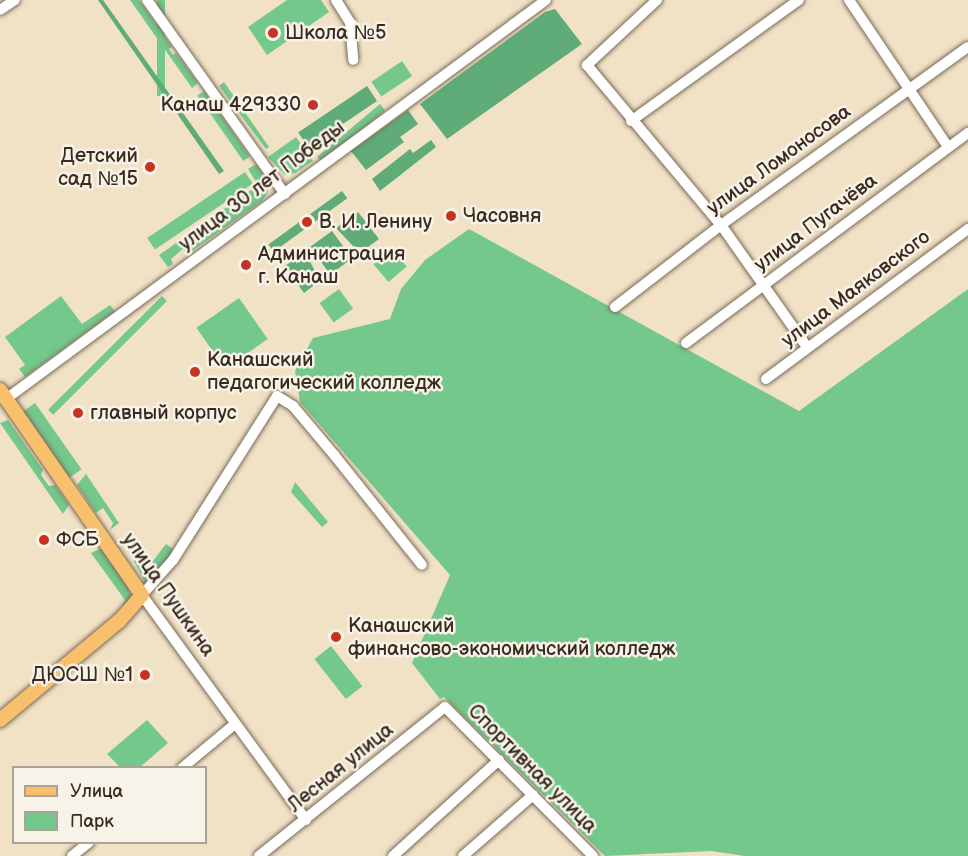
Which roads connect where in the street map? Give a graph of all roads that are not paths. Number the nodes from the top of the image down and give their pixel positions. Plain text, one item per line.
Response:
1 (15, 0) edge
2 (147, 0) edge
3 (336, 0) edge
4 (546, 0) edge
5 (657, 0) edge
6 (799, 0) edge
7 (849, 0) edge
8 (0, 10) edge
9 (968, 47) edge
10 (353, 60) dead end
11 (908, 88) junction
12 (631, 121) junction
13 (968, 133) edge
14 (948, 147) junction
15 (285, 194) junction
16 (721, 225) junction
17 (968, 229) edge
18 (765, 285) junction
19 (615, 306) dead end
20 (686, 343) dead end
21 (807, 347) junction
22 (766, 379) dead end
23 (2, 397) edge
24 (81, 506) joint
25 (422, 566) dead end
26 (142, 595) junction
27 (445, 707) joint
28 (0, 720) edge
29 (235, 724) junction
30 (499, 760) junction
31 (184, 766) edge
32 (533, 795) junction
33 (306, 820) junction
34 (88, 844) edge
35 (72, 856) edge
36 (260, 856) edge
37 (393, 856) edge
38 (463, 856) edge
39 (593, 856) edge

1 - 8 street
2 - 15 street
3 - 10 street
4 - 15 street, улица 30 лет Победы
5 - 12 street
6 - 12 street
7 - 11 street
9 - 11 street, улица Ломоносова
11 - 14 street
11 - 16 street, улица Ломоносова
12 - 16 street
13 - 14 street, улица Пугачёва
14 - 18 street, улица Пугачёва
15 - 23 street, улица 30 лет Победы
16 - 18 street
16 - 19 street, улица Ломоносова
17 - 21 street, улица Маяковского
18 - 20 street, улица Пугачёва
18 - 21 street
21 - 22 street, улица Маяковского
23 - 24 street, улица Пушкина
24 - 26 main road, улица Пушкина
25 - 26 street
26 - 28 main road
26 - 29 street, улица Пушкина
27 - 30 street, Спортивная улица
27 - 33 street, Лесная улица
29 - 31 street
29 - 33 street, улица Пушкина
30 - 32 street, Спортивная улица
30 - 37 street
32 - 38 street
32 - 39 street, Спортивная улица
33 - 36 street, Лесная улица
34 - 35 street

